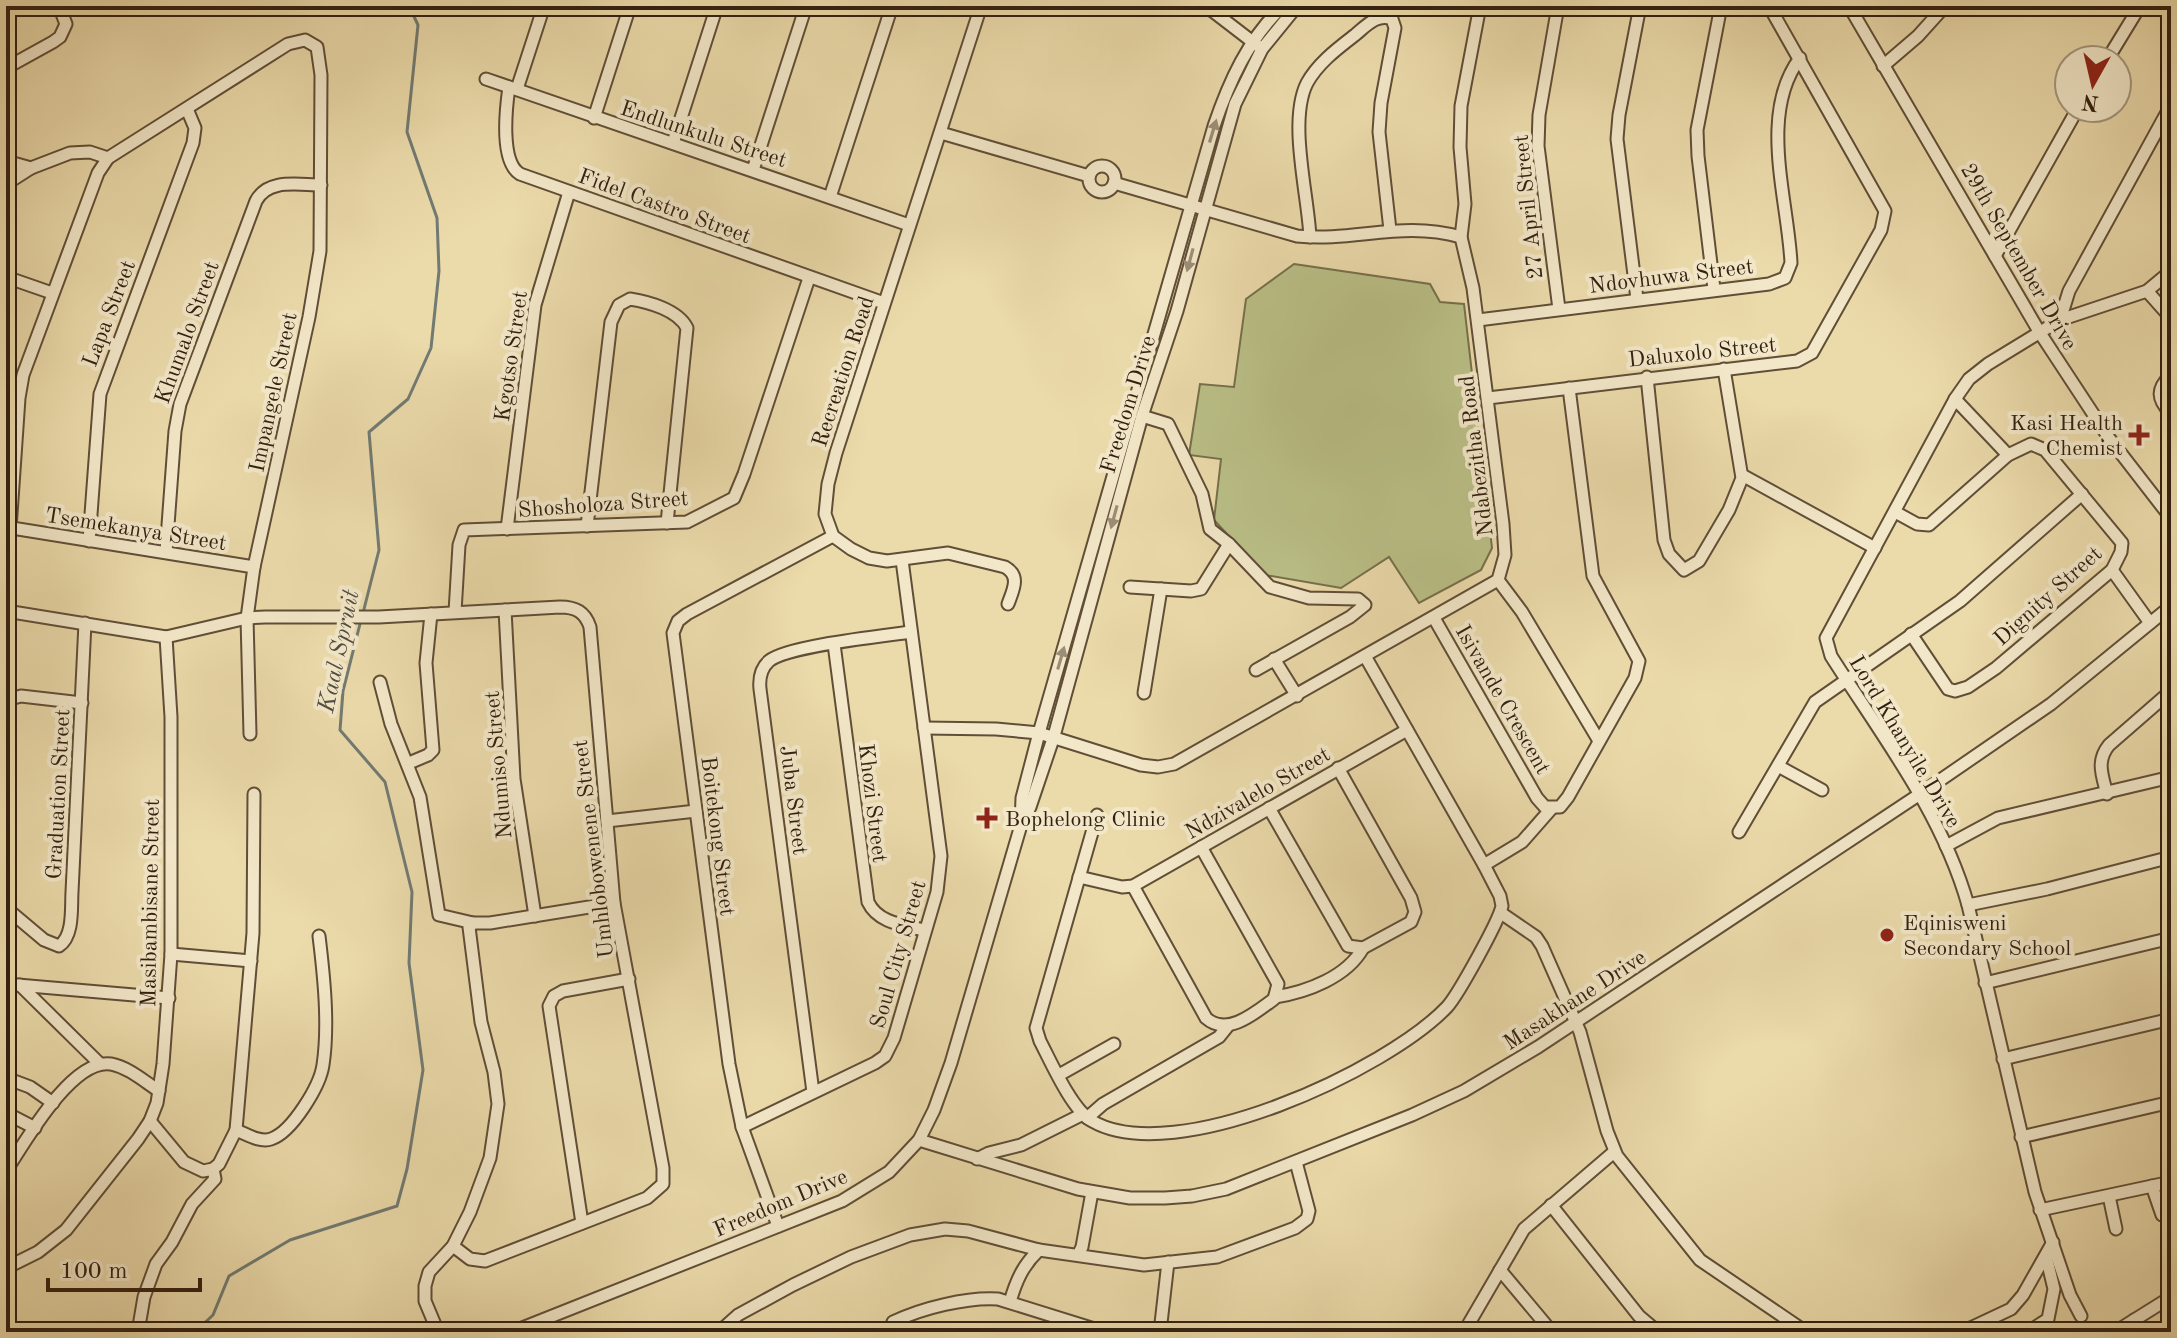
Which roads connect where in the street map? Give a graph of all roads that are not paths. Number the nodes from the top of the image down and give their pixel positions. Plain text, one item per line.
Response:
1 (59, 6) edge
2 (544, 6) edge
3 (630, 6) edge
4 (717, 6) edge
5 (806, 6) edge
6 (892, 6) edge
7 (981, 6) edge
8 (1206, 6) edge
9 (1283, 6) edge
10 (1297, 6) edge
11 (1480, 6) edge
12 (1558, 6) edge
13 (1640, 6) edge
14 (1721, 6) edge
15 (1769, 6) edge
16 (1849, 6) edge
17 (1926, 6) edge
18 (1945, 6) edge
19 (2140, 6) edge
20 (1930, 23) junction
21 (2117, 44) edge
22 (1257, 46) junction
23 (1800, 58) junction
24 (1883, 66) junction
25 (6, 68) edge
26 (486, 79) dead end
27 (513, 88) junction
28 (2171, 105) edge
29 (187, 109) junction
30 (594, 118) junction
31 (2069, 124) edge
32 (941, 133) junction
33 (673, 143) junction
34 (108, 158) junction
35 (6, 161) edge
36 (31, 168) junction
37 (753, 170) junction
38 (1089, 176) junction
39 (1114, 183) junction
40 (6, 184) edge
41 (321, 185) junction
42 (569, 192) junction
43 (830, 197) junction
44 (1191, 206) junction
45 (1204, 210) junction
46 (909, 225) junction
47 (1390, 230) junction
48 (1310, 237) junction
49 (1461, 237) junction
50 (1995, 256) junction
51 (2171, 271) edge
52 (6, 277) edge
53 (809, 278) junction
54 (1714, 289) junction
55 (2147, 291) junction
56 (52, 293) junction
57 (1637, 299) junction
58 (884, 303) junction
59 (1559, 309) junction
60 (2171, 318) edge
61 (1478, 320) junction
62 (2060, 320) junction
63 (2040, 333) junction
64 (1724, 369) junction
65 (2171, 375) edge
66 (1647, 377) junction
67 (1569, 388) junction
68 (1488, 398) junction
69 (1955, 399) junction
70 (2171, 414) edge
71 (1142, 416) junction
72 (2008, 455) junction
73 (1742, 475) junction
74 (2082, 494) junction
75 (1895, 512) junction
76 (2171, 518) edge
77 (667, 523) junction
78 (587, 526) junction
79 (12, 528) junction
80 (507, 529) junction
81 (833, 536) junction
82 (89, 541) junction
83 (1229, 544) junction
84 (1875, 548) junction
85 (166, 552) junction
86 (902, 560) junction
87 (254, 567) junction
88 (2112, 570) junction
89 (1498, 580) junction
90 (6, 587) edge
91 (1130, 587) dead end
92 (1161, 589) junction
93 (1008, 604) dead end
94 (2171, 606) edge
95 (505, 610) junction
96 (6, 611) edge
97 (455, 612) junction
98 (431, 614) junction
99 (247, 618) junction
100 (1434, 618) junction
101 (85, 623) junction
102 (2150, 623) junction
103 (911, 632) junction
104 (1911, 634) junction
105 (166, 637) junction
106 (834, 644) junction
107 (1365, 656) junction
108 (1274, 659) junction
109 (1256, 670) dead end
110 (1847, 680) junction
111 (380, 682) dead end
112 (2171, 691) edge
113 (1144, 693) dead end
114 (1297, 696) junction
115 (6, 700) edge
116 (82, 703) junction
117 (924, 728) junction
118 (1407, 730) junction
119 (1039, 733) junction
120 (250, 734) dead end
121 (1054, 736) junction
122 (1599, 741) junction
123 (409, 763) junction
124 (1778, 766) junction
125 (1338, 768) junction
126 (2171, 777) edge
127 (1822, 790) dead end
128 (254, 794) dead end
129 (1920, 794) junction
130 (2107, 794) junction
131 (1269, 808) junction
132 (1551, 809) junction
133 (696, 811) junction
134 (1097, 815) dead end
135 (607, 821) junction
136 (1021, 825) junction
137 (1739, 832) dead end
138 (1946, 846) junction
139 (1201, 847) junction
140 (2171, 857) edge
141 (1484, 865) junction
142 (1079, 877) junction
143 (1133, 886) junction
144 (614, 903) junction
145 (1968, 905) junction
146 (6, 908) edge
147 (1501, 913) junction
148 (535, 916) junction
149 (473, 923) junction
150 (924, 930) junction
151 (319, 936) dead end
152 (2171, 938) edge
153 (1363, 948) junction
154 (171, 954) junction
155 (251, 961) junction
156 (629, 979) junction
157 (1985, 983) junction
158 (6, 984) edge
159 (20, 985) junction
160 (1275, 997) junction
161 (169, 998) junction
162 (2171, 1019) edge
163 (1576, 1022) junction
164 (1227, 1027) junction
165 (1114, 1044) dead end
166 (2003, 1059) junction
167 (100, 1064) junction
168 (1059, 1075) junction
169 (6, 1078) edge
170 (159, 1091) junction
171 (813, 1092) junction
172 (2171, 1102) edge
173 (53, 1103) junction
174 (6, 1113) edge
175 (1085, 1116) junction
176 (150, 1121) junction
177 (742, 1127) junction
178 (35, 1128) junction
179 (236, 1130) junction
180 (2021, 1137) junction
181 (919, 1140) junction
182 (11, 1152) edge
183 (1614, 1152) junction
184 (977, 1159) junction
185 (1296, 1162) junction
186 (213, 1169) junction
187 (6, 1171) edge
188 (2171, 1182) edge
189 (2152, 1186) junction
190 (1092, 1192) junction
191 (2109, 1196) junction
192 (1551, 1205) junction
193 (2040, 1210) junction
194 (2162, 1215) dead end
195 (582, 1223) junction
196 (778, 1226) junction
197 (2116, 1229) dead end
198 (2053, 1242) junction
199 (453, 1246) junction
200 (1039, 1250) junction
201 (1078, 1255) junction
202 (2046, 1256) junction
203 (1168, 1262) junction
204 (6, 1268) edge
205 (1500, 1270) junction
206 (2171, 1297) edge
207 (1010, 1302) junction
208 (2081, 1316) dead end
209 (546, 1318) junction
210 (2134, 1320) junction
211 (893, 1322) dead end
212 (138, 1332) edge
213 (438, 1332) edge
214 (512, 1332) edge
215 (551, 1332) edge
216 (719, 1332) edge
217 (1104, 1332) edge
218 (1160, 1332) edge
219 (1464, 1332) edge
220 (1552, 1332) edge
221 (1658, 1332) edge
222 (1806, 1332) edge
223 (1962, 1332) edge
224 (2028, 1332) edge
225 (2115, 1332) edge
226 (2141, 1332) edge

1 - 25 street
2 - 27 street
3 - 30 street
4 - 33 street
5 - 37 street
6 - 43 street
7 - 32 street, Recreation Road
8 - 22 street
9 - 22 street, Freedom Drive
10 - 22 street, Freedom Drive
11 - 49 street
12 - 59 street, 27 April Street
13 - 57 street
14 - 54 street
15 - 23 street, Daluxolo Street
16 - 24 street, 29th September Drive
17 - 20 street
18 - 20 street
19 - 21 street
20 - 24 street
44 -> 22 street, Freedom Drive
22 - 45 street, Freedom Drive
23 - 54 street, Ndovhuwa Street
23 - 64 street, Daluxolo Street
24 - 50 street, 29th September Drive
26 - 27 street, Endlunkulu Street
27 - 30 street, Endlunkulu Street
27 - 42 street, Fidel Castro Street
28 - 62 street
29 - 34 street
29 - 41 street, Impangele Street
29 - 82 street, Lapa Street
30 - 33 street, Endlunkulu Street
31 - 50 street
32 - 38 street
32 - 46 street, Recreation Road
33 - 37 street, Endlunkulu Street
34 - 36 street
34 - 56 street
35 - 36 street
36 - 40 street
37 - 43 street, Endlunkulu Street
38 - 39 street
38 - 39 street
39 - 44 street
41 - 85 street, Khumalo Street
41 - 87 street, Impangele Street
42 - 53 street, Fidel Castro Street
42 - 80 street, Kgotso Street
43 - 46 street, Endlunkulu Street
44 - 45 street
119 -> 44 street, Freedom Drive
45 - 48 street
45 -> 71 street, Freedom Drive
46 - 58 street, Recreation Road
47 - 48 street
47 - 48 street
47 - 49 street
49 - 61 street, Ndabezitha Road
50 - 63 street, 29th September Drive
51 - 55 street
52 - 56 street
53 - 58 street, Fidel Castro Street
53 - 77 street, Shosholoza Street
54 - 57 street, Ndovhuwa Street
55 - 60 street
55 - 62 street, Lord Khanyile Drive
56 - 79 street
57 - 59 street, Ndovhuwa Street
58 - 81 street, Recreation Road
59 - 61 street, Ndovhuwa Street
61 - 68 street, Ndabezitha Road
62 - 63 street, Lord Khanyile Drive
63 - 69 street, Lord Khanyile Drive
63 - 76 street, 29th September Drive
64 - 66 street, Daluxolo Street
64 - 73 street
65 - 70 street
66 - 67 street, Daluxolo Street
66 - 73 street
67 - 68 street, Daluxolo Street
67 - 122 street, Isivande Crescent
68 - 89 street, Ndabezitha Road
69 - 72 street
69 - 75 street, Lord Khanyile Drive
71 - 83 street
71 -> 121 street, Freedom Drive
72 - 74 street, Dignity Street
72 - 75 street
73 - 84 street
74 - 88 street, Dignity Street
74 - 104 street
75 - 84 street, Lord Khanyile Drive
77 - 78 street, Shosholoza Street
77 - 78 street
78 - 80 street, Shosholoza Street
79 - 82 street, Tsemekanya Street
79 - 90 street
80 - 97 street, Shosholoza Street
81 - 86 street
81 - 133 street, Boitekong Street
82 - 85 street, Tsemekanya Street
83 - 92 street
83 - 108 street
84 - 110 street, Lord Khanyile Drive
85 - 87 street, Tsemekanya Street
86 - 93 street
86 - 103 street, Soul City Street
87 - 99 street, Impangele Street
88 - 102 street
88 - 104 street, Dignity Street
89 - 100 street
89 - 122 street
91 - 92 street
92 - 113 street
94 - 102 street, Masakhane Drive
95 - 97 street, Umhlobowenene Street
95 - 135 street, Umhlobowenene Street
95 - 148 street, Ndumiso Street
96 - 101 street
97 - 98 street, Umhlobowenene Street
98 - 99 street, Umhlobowenene Street
98 - 123 street
99 - 105 street, Umhlobowenene Street
99 - 120 street, Impangele Street
100 - 107 street
100 - 132 street, Isivande Crescent
101 - 105 street
101 - 116 street, Graduation Street
102 - 129 street, Masakhane Drive
103 - 106 street, Juba Street
103 - 117 street, Soul City Street
104 - 110 street
105 - 154 street, Masibambisane Street
106 - 150 street, Khozi Street
106 - 171 street, Juba Street
107 - 114 street
107 - 118 street
108 - 109 street
108 - 114 street
110 - 124 street
110 - 129 street, Lord Khanyile Drive
111 - 123 street
112 - 130 street
114 - 121 street
115 - 116 street
116 - 146 street, Graduation Street
117 - 119 street
117 - 150 street, Soul City Street
118 - 125 street, Ndzivalelo Street
118 - 141 street
119 - 121 street
119 - 136 street, Freedom Drive
121 - 136 street, Freedom Drive
122 - 132 street, Isivande Crescent
123 - 149 street
124 - 127 street
124 - 137 street
125 - 131 street, Ndzivalelo Street
125 - 153 street
126 - 130 street
128 - 155 street
129 - 138 street, Lord Khanyile Drive
129 - 163 street, Masakhane Drive
130 - 138 street
131 - 139 street, Ndzivalelo Street
131 - 153 street
132 - 141 street
133 - 135 street
133 - 177 street, Boitekong Street
134 - 142 street
135 - 144 street, Umhlobowenene Street
136 - 181 street, Freedom Drive
138 - 145 street, Lord Khanyile Drive
139 - 143 street, Ndzivalelo Street
139 - 160 street
140 - 145 street
141 - 147 street
142 - 143 street
142 - 168 street
143 - 164 street
144 - 148 street
144 - 156 street, Umhlobowenene Street
145 - 157 street, Lord Khanyile Drive
147 - 163 street
147 - 175 street
148 - 149 street
149 - 199 street
150 - 171 street, Soul City Street
151 - 179 street
152 - 157 street
153 - 160 street
154 - 155 street
154 - 161 street, Masibambisane Street
155 - 179 street
156 - 195 street, Umhlobowenene Street
156 - 195 street
157 - 166 street, Lord Khanyile Drive
158 - 159 street
159 - 161 street
159 - 167 street
160 - 164 street
161 - 170 street, Masibambisane Street
162 - 166 street
163 - 183 street
163 - 185 street, Masakhane Drive
164 - 175 street
165 - 168 street
166 - 180 street, Lord Khanyile Drive
167 - 170 street
167 - 173 street
168 - 175 street
169 - 173 street
170 - 176 street, Masibambisane Street
171 - 177 street, Soul City Street
172 - 180 street
173 - 178 street
174 - 178 street
175 - 184 street
176 - 186 street
176 - 204 street, Masibambisane Street
177 - 196 street, Boitekong Street
178 - 182 street
179 - 186 street
180 - 193 street, Lord Khanyile Drive
181 - 184 street, Masakhane Drive
181 - 196 street, Freedom Drive
182 - 187 street
183 - 192 street
183 - 222 street
184 - 190 street, Masakhane Drive
185 - 190 street, Masakhane Drive
185 - 203 street
186 - 212 street
188 - 189 street
189 - 191 street
189 - 194 street
190 - 201 street
191 - 193 street
191 - 197 street
192 - 205 street
192 - 221 street
193 - 198 street, Lord Khanyile Drive
195 - 199 street, Umhlobowenene Street
196 - 209 street, Freedom Drive
198 - 202 street
198 - 208 street, Lord Khanyile Drive
199 - 213 street
200 - 201 street
200 - 207 street
200 - 216 street
201 - 203 street
202 - 223 street
202 - 224 street
203 - 218 street
205 - 219 street
205 - 220 street
206 - 210 street
207 - 211 street
207 - 217 street
209 - 214 street, Freedom Drive
209 - 215 street
210 - 225 street
210 - 226 street

